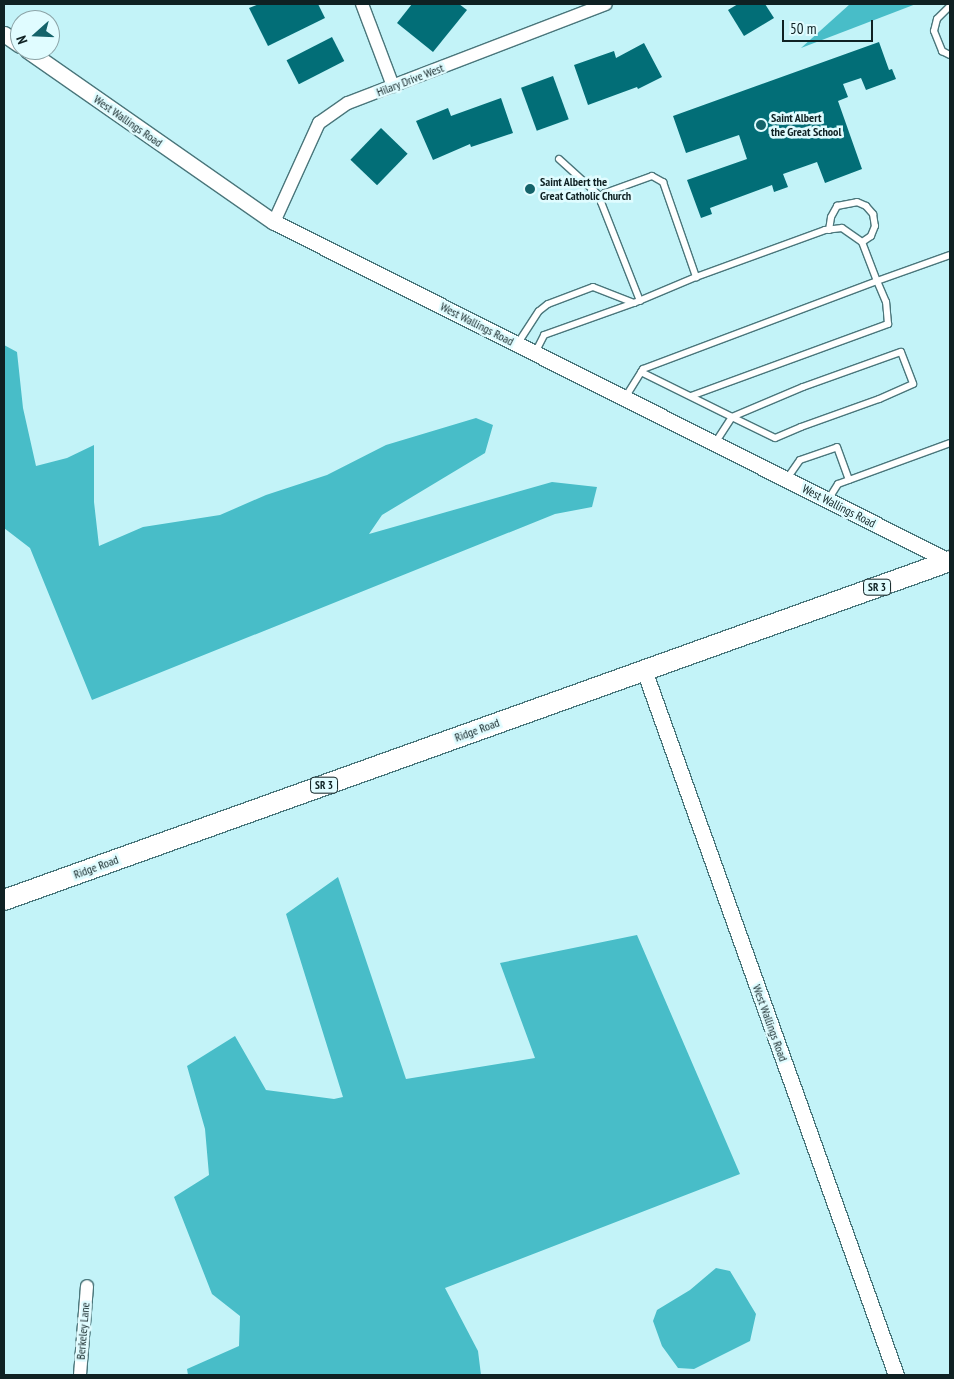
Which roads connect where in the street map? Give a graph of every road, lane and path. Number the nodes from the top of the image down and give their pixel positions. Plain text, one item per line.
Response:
1 (362, 4) edge
2 (606, 4) edge
3 (950, 6) edge
4 (584, 8) edge
5 (950, 55) edge
6 (40, 60) edge
7 (393, 86) junction
8 (560, 159) dead end
9 (602, 198) junction
10 (274, 222) junction
11 (829, 230) junction
12 (862, 242) junction
13 (950, 255) edge
14 (696, 276) junction
15 (877, 281) junction
16 (637, 302) junction
17 (517, 344) junction
18 (535, 354) junction
19 (641, 372) junction
20 (691, 396) junction
21 (625, 398) junction
22 (732, 417) junction
23 (950, 443) edge
24 (715, 444) junction
25 (786, 480) junction
26 (849, 480) junction
27 (828, 501) junction
28 (950, 561) edge
29 (644, 670) junction
30 (4, 900) edge
31 (87, 1286) dead end
32 (80, 1375) edge
33 (896, 1375) edge

1 - 7 street
2 - 4 street, Hilary Drive West
3 - 5 lane
4 - 7 street, Hilary Drive West
6 - 10 street, West Wallings Road
7 - 10 street, Hilary Drive West
8 - 9 lane
9 - 14 lane
9 - 16 lane
10 - 17 street, West Wallings Road
11 - 12 lane
11 - 12 lane
11 - 14 lane
12 - 15 lane
13 - 15 lane
14 - 16 lane
15 - 19 lane
15 - 20 lane
16 - 17 lane
16 - 18 lane
17 - 18 street, West Wallings Road
18 - 21 street, West Wallings Road
19 - 20 lane
19 - 21 lane
20 - 22 lane
21 - 24 street, West Wallings Road
22 - 22 lane
22 - 24 lane
23 - 26 lane
24 - 25 street, West Wallings Road
25 - 26 lane
25 - 27 street, West Wallings Road
26 - 27 lane
27 - 28 street, West Wallings Road
28 - 29 main road, Ridge Road / SR 3
29 - 30 main road, Ridge Road / SR 3
29 - 33 street, West Wallings Road
31 - 32 street, Berkeley Lane

